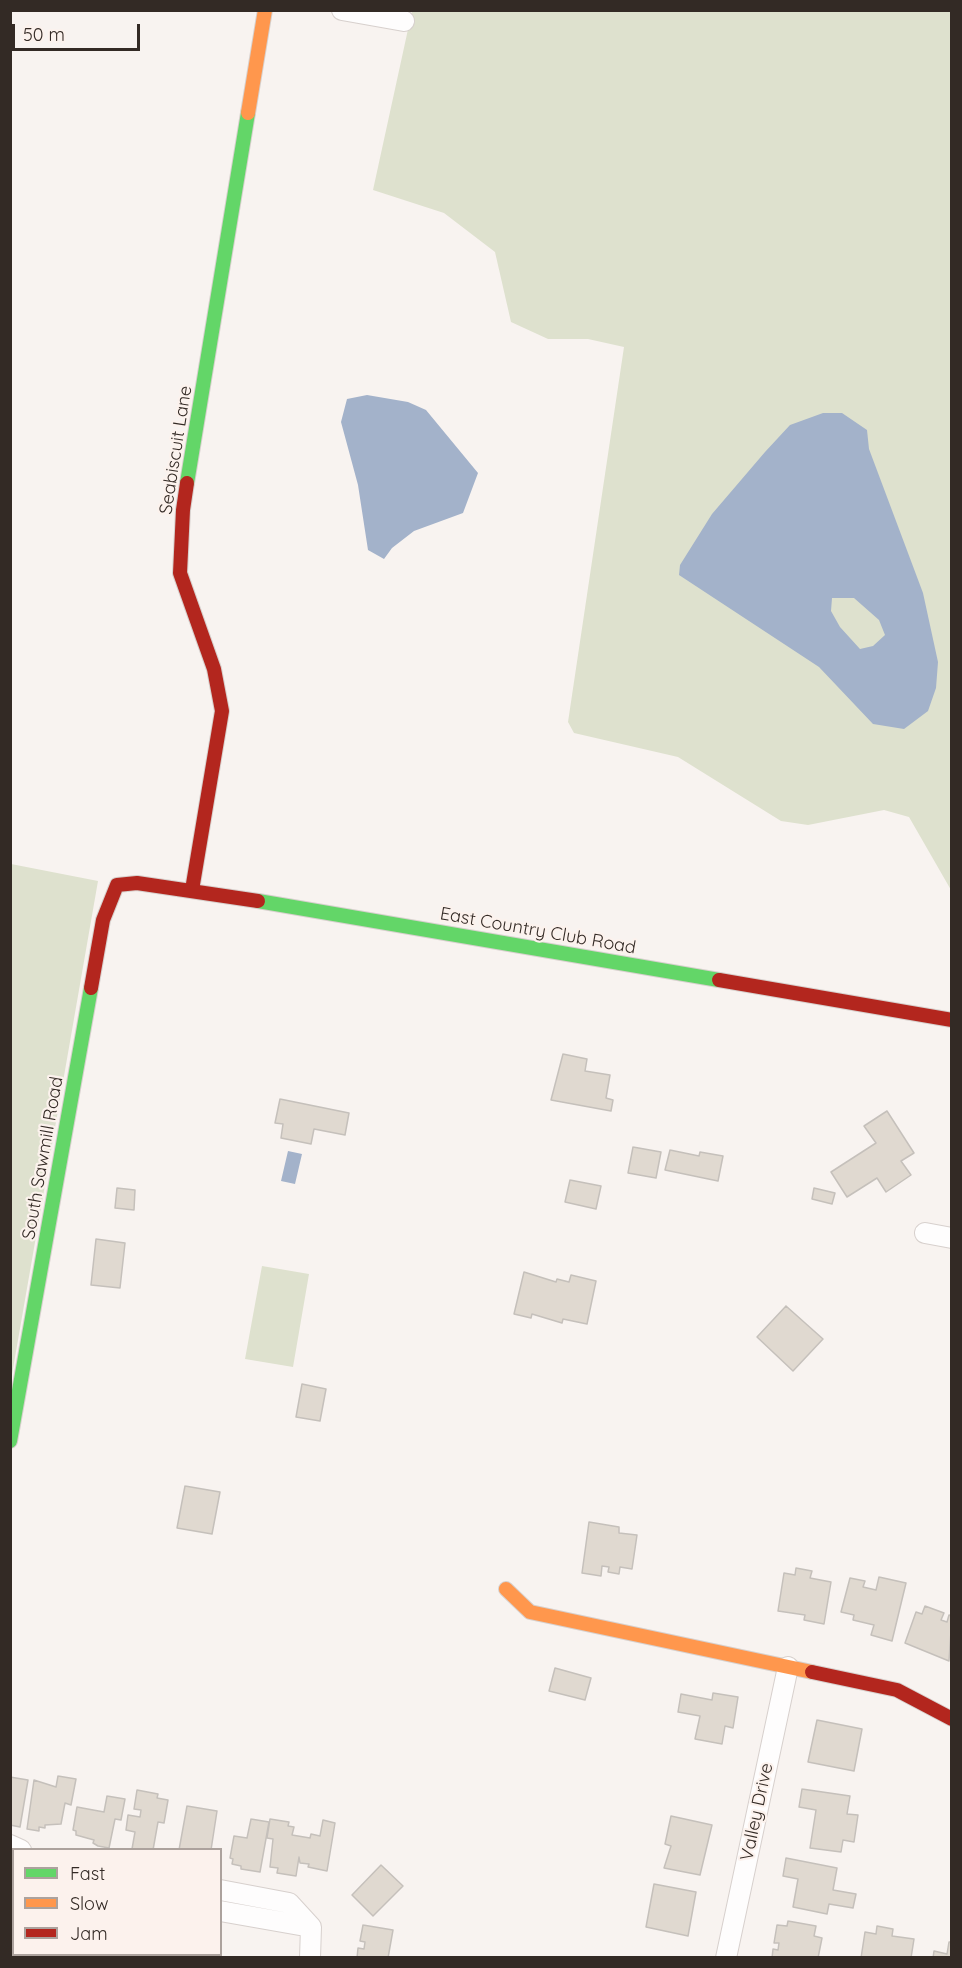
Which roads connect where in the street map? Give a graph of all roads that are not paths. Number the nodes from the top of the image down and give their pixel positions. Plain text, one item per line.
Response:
1 (265, 10) edge
2 (342, 10) edge
3 (404, 21) dead end
4 (117, 885) joint
5 (192, 890) junction
6 (951, 1020) edge
7 (925, 1233) dead end
8 (951, 1238) edge
9 (10, 1441) edge
10 (506, 1589) dead end
11 (788, 1667) junction
12 (951, 1719) edge
13 (222, 1890) edge
14 (222, 1911) edge
15 (311, 1928) junction
16 (310, 1958) edge
17 (726, 1958) edge

1 - 5 street, Seabiscuit Lane
2 - 3 street
4 - 5 street, East Country Club Road
4 - 9 street, South Sawmill Road
5 - 6 street, East Country Club Road
7 - 8 street
10 - 11 street
11 - 12 street
11 - 17 street, Valley Drive
13 - 15 street
14 - 15 street
15 - 16 street

